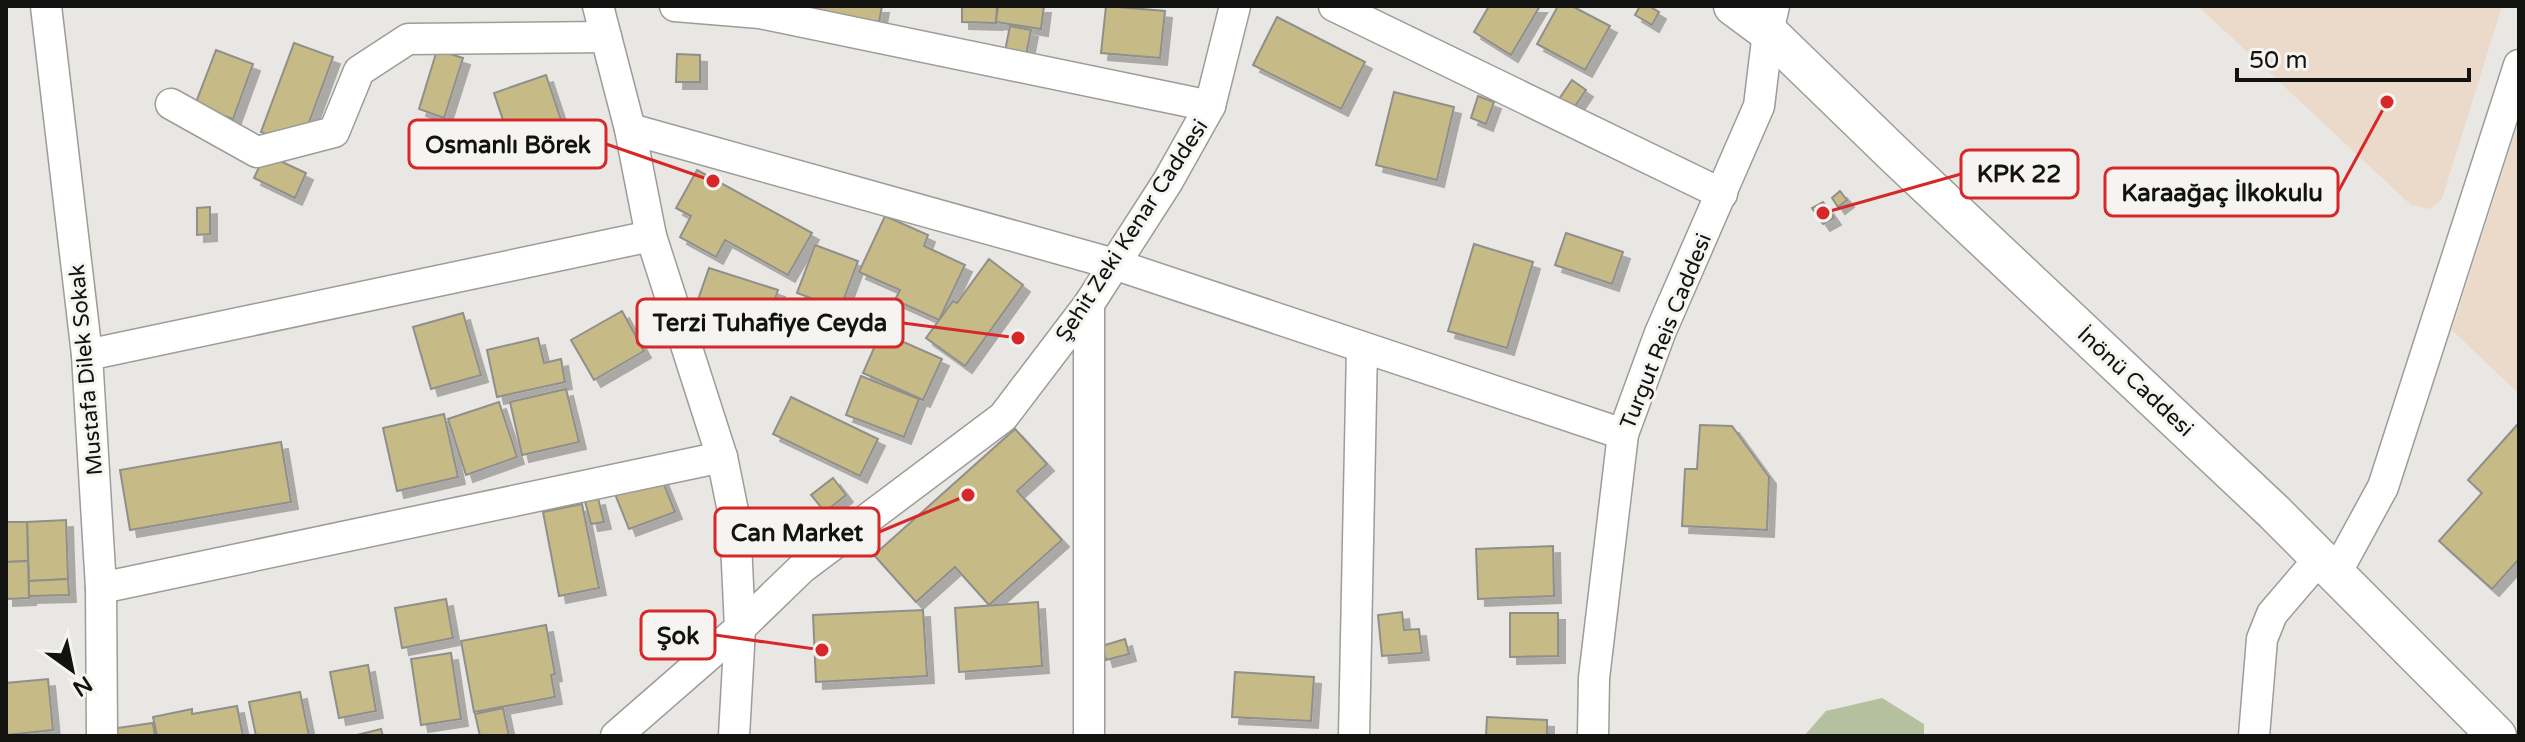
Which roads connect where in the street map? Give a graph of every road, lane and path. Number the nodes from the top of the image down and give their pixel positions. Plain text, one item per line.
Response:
1 (46, 6) edge
2 (598, 6) edge
3 (675, 6) edge
4 (1235, 6) edge
5 (1334, 6) edge
6 (1733, 6) edge
7 (1765, 15) edge
8 (606, 37) junction
9 (2519, 65) edge
10 (171, 104) dead end
11 (1210, 106) junction
12 (630, 129) junction
13 (1722, 194) junction
14 (651, 236) junction
15 (1114, 264) junction
16 (1089, 304) junction
17 (1362, 348) junction
18 (87, 355) junction
19 (1623, 434) junction
20 (722, 457) junction
21 (2327, 567) junction
22 (101, 588) junction
23 (740, 628) junction
24 (620, 733) edge
25 (102, 736) edge
26 (595, 736) edge
27 (734, 736) edge
28 (1089, 736) edge
29 (1354, 736) edge
30 (1593, 736) edge
31 (2254, 736) edge
32 (2497, 736) edge

1 - 18 street, Mustafa Dilek Sokak
2 - 8 street
3 - 11 street
4 - 11 street, Şehit Zeki Kenar Caddesi
5 - 13 street
6 - 7 main road, İnönü Caddesi
7 - 13 street, Turgut Reis Caddesi
7 - 21 main road, İnönü Caddesi
8 - 10 street
8 - 12 street
9 - 21 street
11 - 15 street, Şehit Zeki Kenar Caddesi
12 - 14 street
12 - 15 street
13 - 19 street, Turgut Reis Caddesi
14 - 18 street
14 - 20 street
15 - 16 street, Şehit Zeki Kenar Caddesi
15 - 17 street
16 - 23 street, Şehit Zeki Kenar Caddesi
16 - 28 street
17 - 19 street
17 - 29 street
18 - 22 street, Mustafa Dilek Sokak
19 - 30 street, Turgut Reis Caddesi
20 - 22 street
20 - 23 street
21 - 31 street
21 - 32 main road, İnönü Caddesi
22 - 25 street, Mustafa Dilek Sokak
23 - 24 street, Şehit Zeki Kenar Caddesi
23 - 27 street
24 - 26 street

